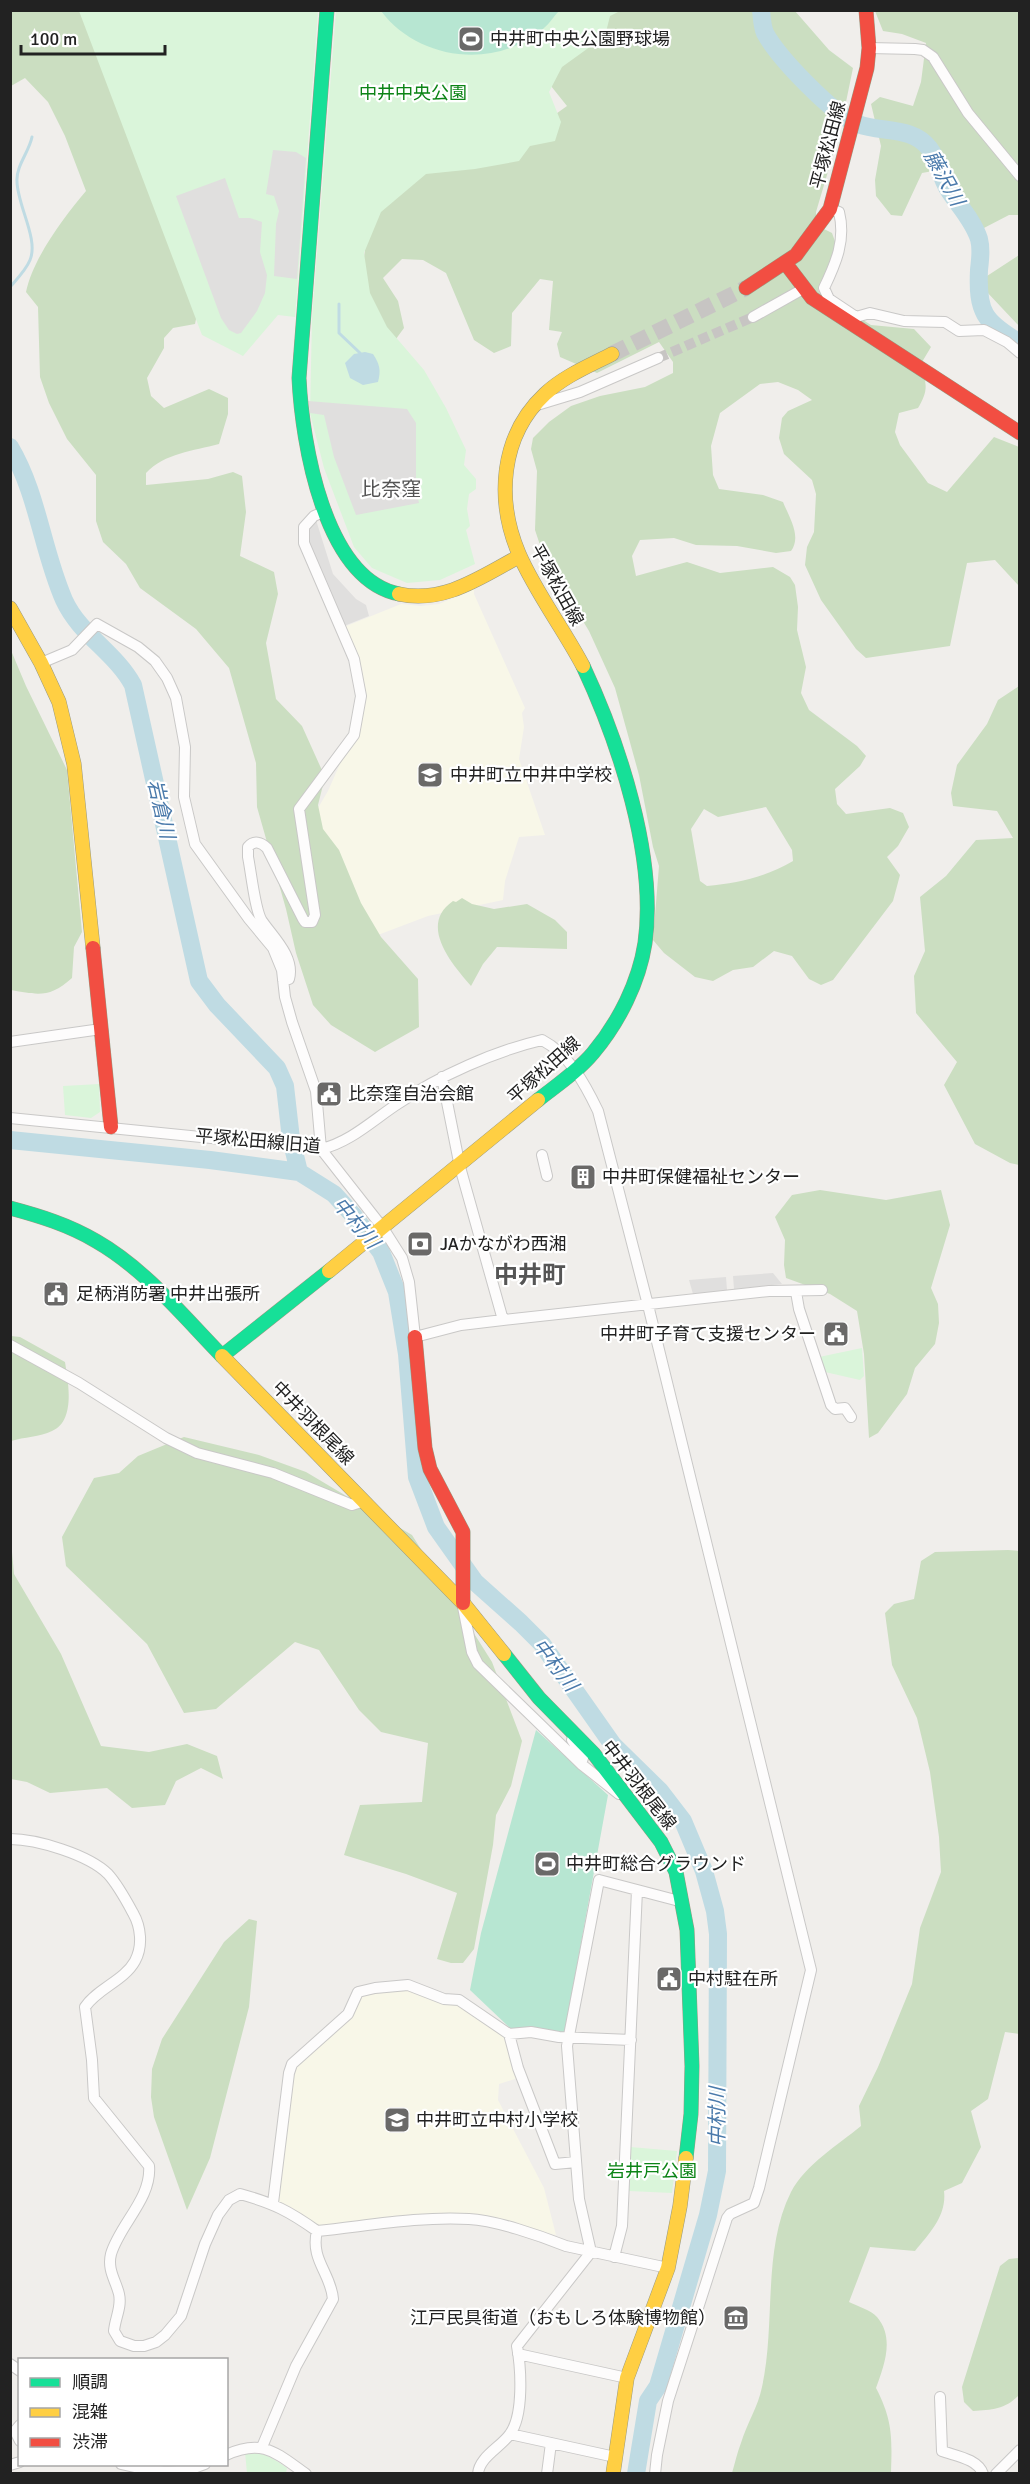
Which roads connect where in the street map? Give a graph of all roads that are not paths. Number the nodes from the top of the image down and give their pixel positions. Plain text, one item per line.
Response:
1 (327, 10) edge
2 (866, 10) edge
3 (869, 48) junction
4 (1020, 176) edge
5 (830, 209) junction
6 (786, 264) junction
7 (746, 288) tunnel mouth
8 (803, 289) junction
9 (753, 317) tunnel mouth
10 (1020, 353) edge
11 (612, 354) tunnel mouth
12 (658, 358) tunnel mouth
13 (534, 406) junction
14 (1020, 433) edge
15 (326, 511) junction
16 (520, 556) junction
17 (10, 608) edge
18 (41, 663) junction
19 (283, 981) junction
20 (101, 1029) junction
21 (10, 1042) edge
22 (575, 1070) junction
23 (442, 1077) junction
24 (10, 1118) edge
25 (111, 1127) junction
26 (321, 1149) junction
27 (542, 1155) dead end
28 (460, 1167) junction
29 (547, 1176) dead end
30 (10, 1208) edge
31 (380, 1231) junction
32 (822, 1290) dead end
33 (796, 1292) junction
34 (648, 1305) junction
35 (503, 1320) junction
36 (415, 1337) junction
37 (10, 1345) edge
38 (222, 1356) junction
39 (851, 1417) dead end
40 (364, 1501) junction
41 (463, 1604) junction
42 (574, 1733) junction
43 (581, 1764) junction
44 (634, 1805) junction
45 (10, 1839) edge
46 (637, 1890) junction
47 (683, 1902) junction
48 (509, 2034) junction
49 (568, 2037) junction
50 (631, 2040) junction
51 (576, 2162) junction
52 (273, 2203) junction
53 (317, 2231) junction
54 (591, 2252) junction
55 (614, 2257) junction
56 (668, 2268) junction
57 (518, 2354) junction
58 (627, 2378) junction
59 (940, 2397) dead end
60 (510, 2434) junction
61 (551, 2443) junction
62 (262, 2447) junction
63 (1020, 2450) edge
64 (228, 2454) edge
65 (615, 2457) junction
66 (129, 2466) edge
67 (200, 2466) edge
68 (306, 2474) edge
69 (477, 2474) edge
70 (546, 2474) edge
71 (613, 2474) edge
72 (655, 2474) edge
73 (983, 2474) edge
74 (996, 2474) edge

1 - 15 main road
2 - 3 main road, 平塚松田線
3 - 4 street
3 - 5 main road, 平塚松田線
5 - 6 main road, 平塚松田線
5 - 10 street
6 - 7 main road, 平塚松田線
6 - 8 main road
8 - 9 street
8 - 14 main road
11 - 13 main road, 平塚松田線
12 - 13 street
13 - 16 main road, 平塚松田線
15 - 16 main road
15 - 19 street
16 - 22 main road, 平塚松田線
17 - 18 main road
18 - 19 street
18 - 20 main road
19 - 26 street
20 - 21 street
20 - 25 main road
22 - 23 street, 平塚松田線旧道
22 - 28 main road, 平塚松田線
22 - 34 street
23 - 26 street, 平塚松田線旧道
23 - 28 street
24 - 25 street, 平塚松田線旧道
25 - 26 street, 平塚松田線旧道
26 - 31 street
27 - 29 street
28 - 31 main road, 平塚松田線
28 - 35 street
30 - 38 main road
31 - 36 street
31 - 38 main road, 平塚松田線
32 - 33 street
33 - 34 street
33 - 39 street
34 - 35 street
34 - 72 street
35 - 36 street
36 - 41 main road
37 - 40 street
38 - 40 main road, 中井羽根尾線
40 - 41 main road, 中井羽根尾線
41 - 42 main road, 中井羽根尾線
41 - 43 street
42 - 43 street
42 - 44 main road, 中井羽根尾線
43 - 44 street
44 - 47 main road, 中井羽根尾線
45 - 52 street
46 - 47 street
46 - 49 street
46 - 50 street
47 - 56 main road, 中井羽根尾線
48 - 49 street
48 - 51 street
48 - 52 street
49 - 50 street
49 - 51 street
50 - 55 street
51 - 54 street
52 - 53 street
53 - 54 street
53 - 62 street
54 - 55 street
54 - 57 street
55 - 56 street
56 - 58 main road, 中井羽根尾線
57 - 58 street
57 - 60 street
58 - 65 main road, 中井羽根尾線
59 - 73 street
60 - 61 street
60 - 69 street
61 - 65 street
61 - 70 street
62 - 64 street
62 - 68 street
63 - 74 street
65 - 71 main road, 中井羽根尾線
66 - 67 street

